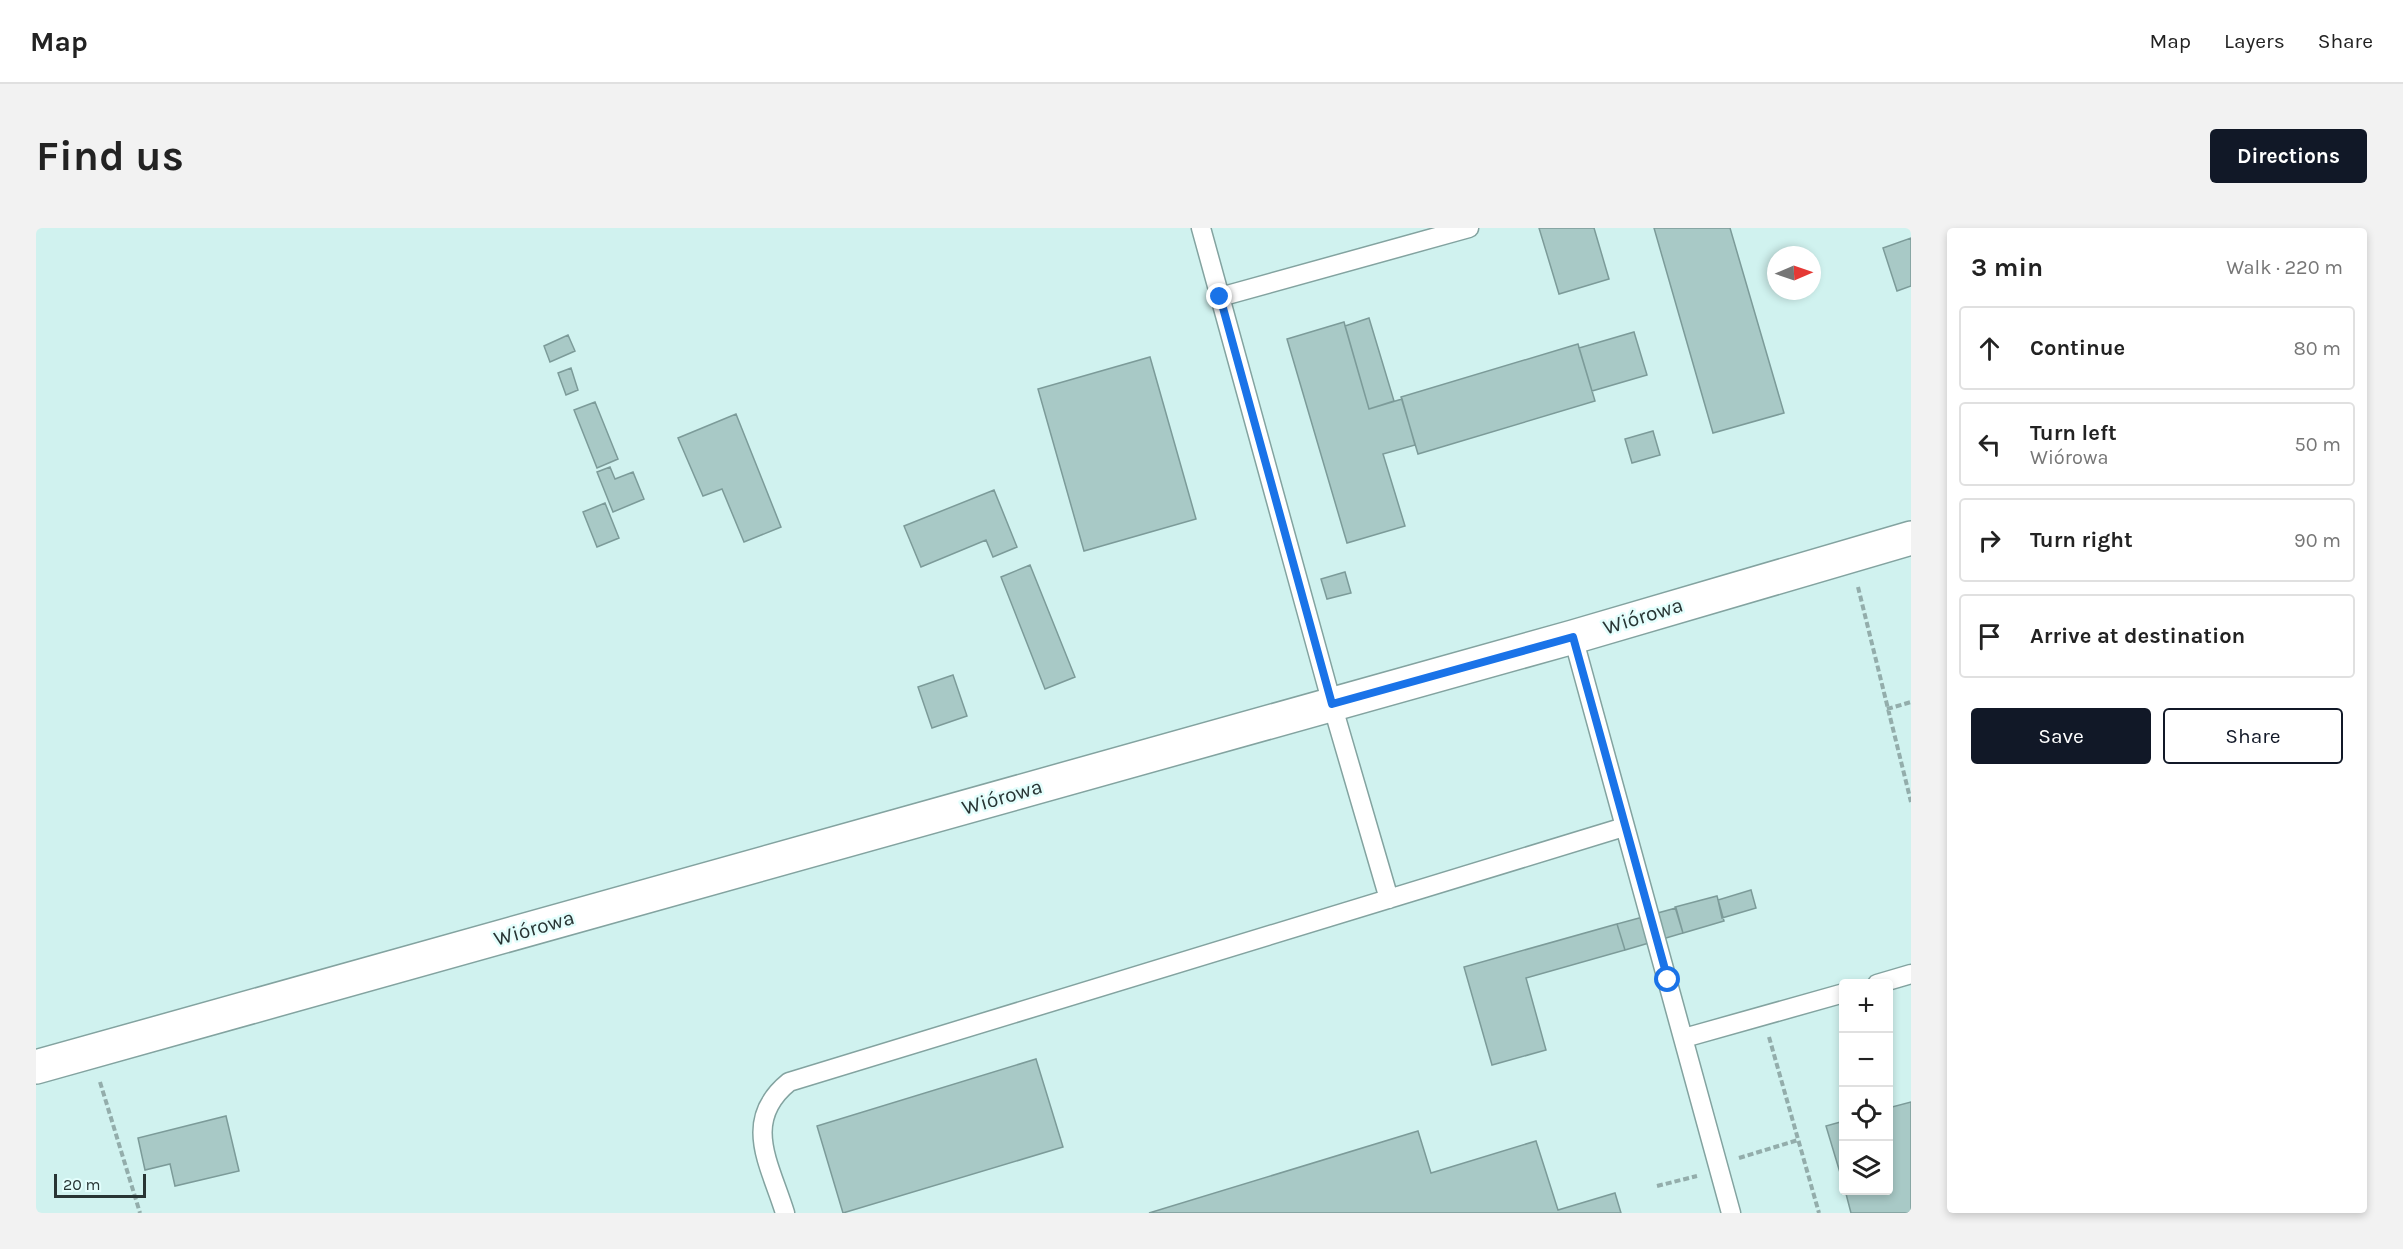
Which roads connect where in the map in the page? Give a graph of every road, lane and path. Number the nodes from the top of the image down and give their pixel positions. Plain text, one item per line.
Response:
1 (1201, 228) edge
2 (1469, 228) edge
3 (1220, 297) junction
4 (1911, 538) edge
5 (1859, 580) dead end
6 (1573, 637) junction
7 (1911, 702) edge
8 (1332, 704) junction
9 (1887, 708) junction
10 (1911, 802) edge
11 (1624, 827) junction
12 (1389, 899) junction
13 (1911, 974) edge
14 (1893, 979) edge
15 (1839, 994) edge
16 (1763, 1016) junction
17 (1684, 1038) junction
18 (91, 1052) junction
19 (36, 1067) edge
20 (1798, 1140) junction
21 (1718, 1166) junction
22 (1657, 1186) dead end
23 (140, 1213) edge
24 (785, 1213) edge
25 (1731, 1213) edge
26 (1819, 1213) edge

1 - 3 lane
2 - 3 lane
3 - 8 lane
4 - 6 street, Wiórowa
5 - 9 path
6 - 8 street, Wiórowa
6 - 11 lane
7 - 9 path
8 - 12 lane
8 - 18 street, Wiórowa
9 - 10 path
11 - 12 lane
11 - 17 lane
12 - 24 lane
13 - 14 lane
15 - 16 lane
16 - 17 lane
16 - 20 path
17 - 21 lane
18 - 19 street, Wiórowa
18 - 23 path
20 - 21 path
20 - 26 path
21 - 22 path
21 - 25 lane

